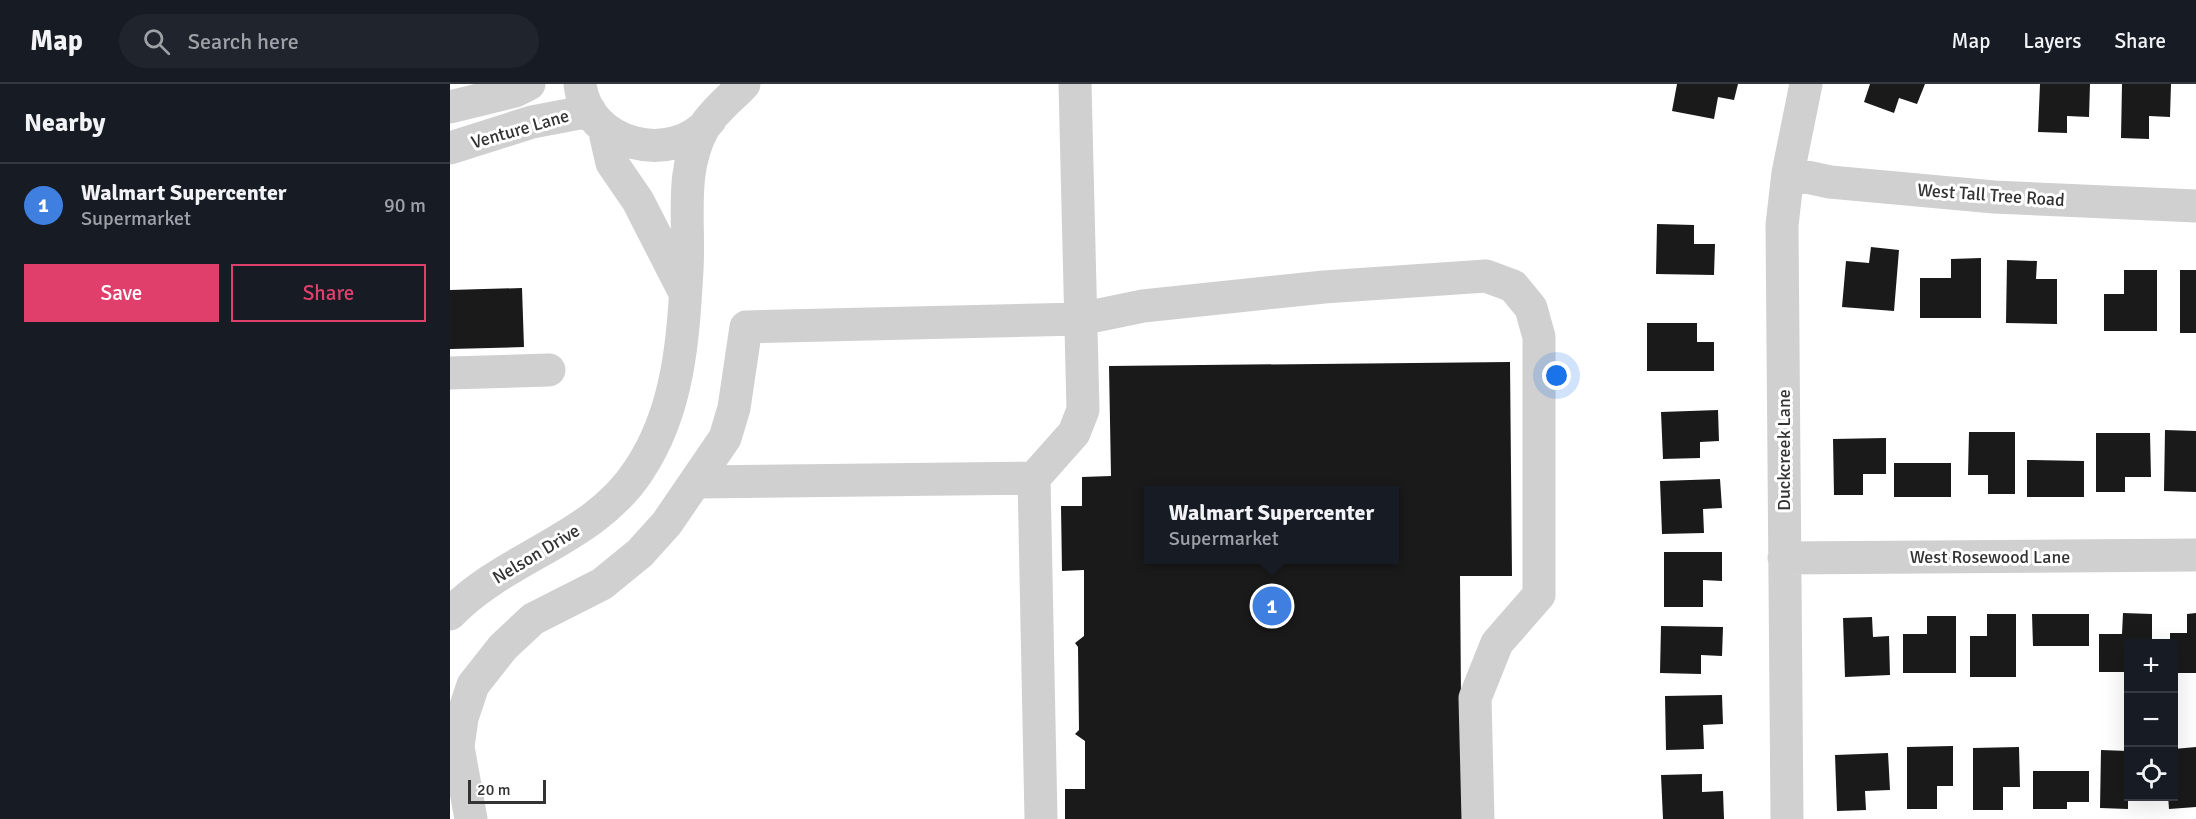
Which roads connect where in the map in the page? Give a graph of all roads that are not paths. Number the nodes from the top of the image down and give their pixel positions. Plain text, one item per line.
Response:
1 (529, 84) edge
2 (727, 84) edge
3 (744, 84) edge
4 (1075, 84) edge
5 (1806, 84) edge
6 (450, 108) edge
7 (591, 108) edge
8 (705, 127) junction
9 (450, 148) edge
10 (1788, 172) junction
11 (2196, 206) edge
12 (684, 291) junction
13 (1080, 319) junction
14 (549, 370) dead end
15 (450, 373) edge
16 (1034, 478) junction
17 (697, 482) junction
18 (2196, 555) edge
19 (1784, 558) junction
20 (450, 614) edge
21 (471, 819) edge
22 (1041, 819) edge
23 (1478, 819) edge
24 (1787, 819) edge

1 - 6 street
2 - 8 street
3 - 8 street
4 - 13 street
5 - 10 street, Duckcreek Lane
7 - 8 street
7 - 9 street, Venture Lane
7 - 12 street, Nelson Drive
8 - 12 street, Nelson Drive
10 - 11 street, West Tall Tree Road
10 - 19 street, Duckcreek Lane
12 - 20 street, Nelson Drive
13 - 16 street
13 - 17 street
13 - 23 street
14 - 15 street
16 - 17 street
16 - 22 street
17 - 21 street
18 - 19 street, West Rosewood Lane
19 - 24 street, Duckcreek Lane

